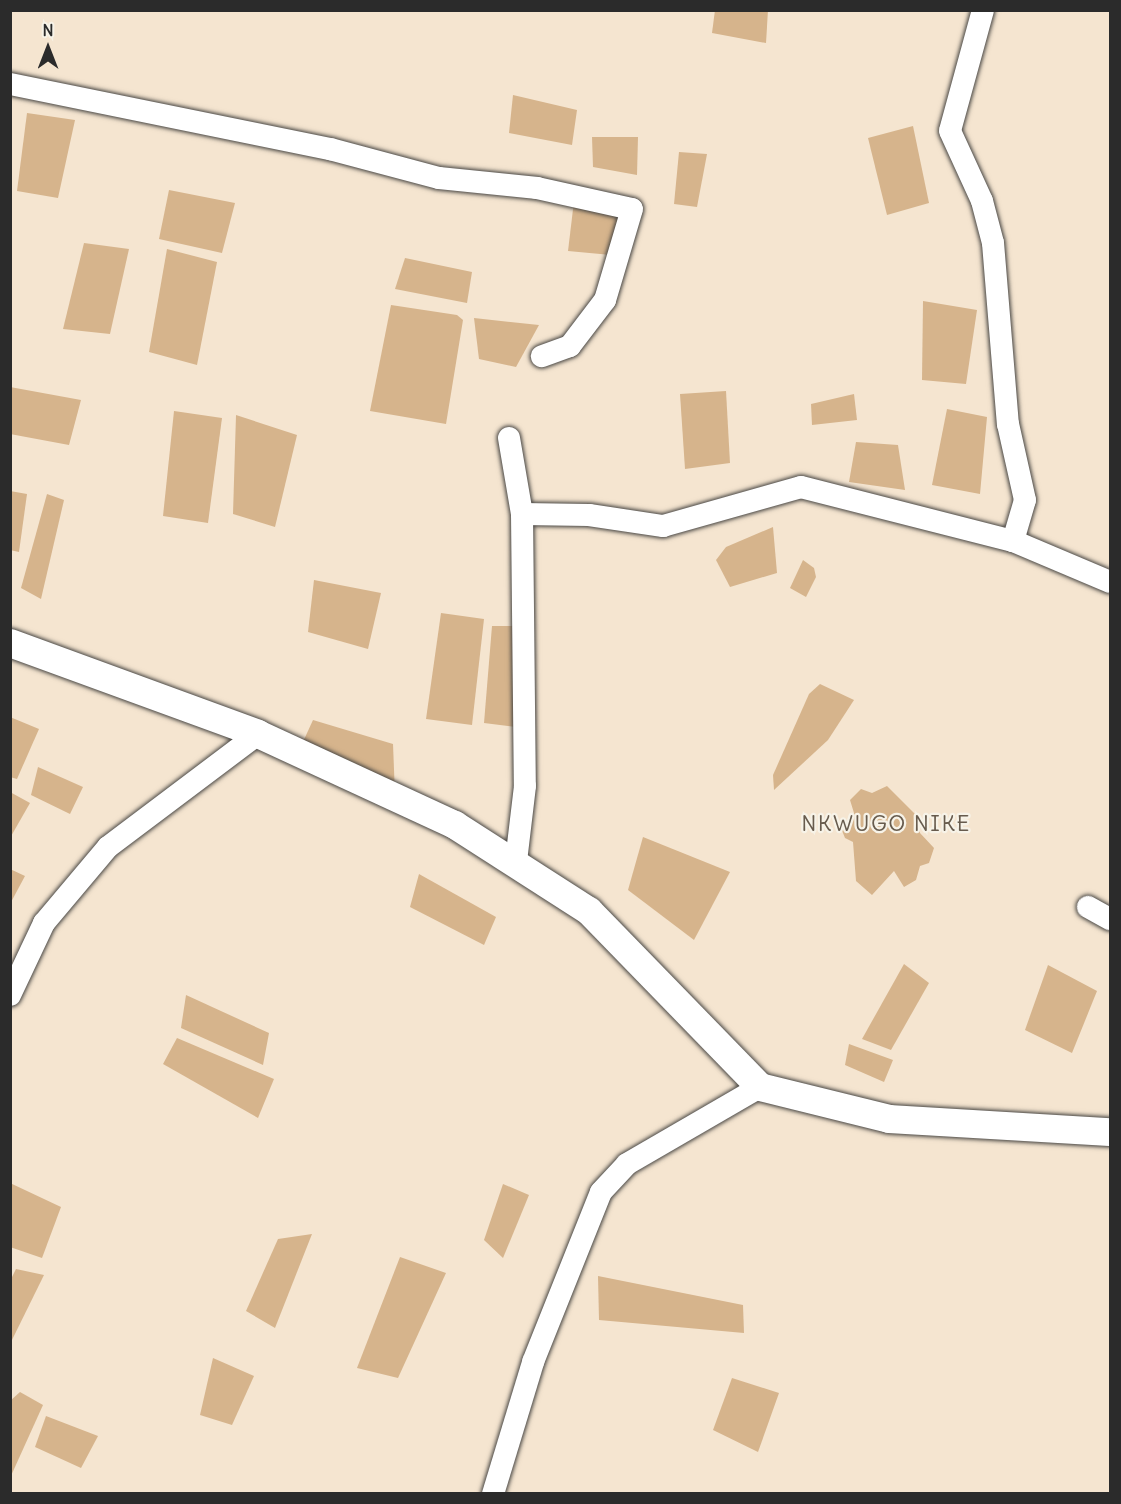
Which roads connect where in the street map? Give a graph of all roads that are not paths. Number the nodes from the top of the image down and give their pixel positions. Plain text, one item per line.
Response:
1 (983, 10) edge
2 (10, 84) edge
3 (543, 356) dead end
4 (509, 438) dead end
5 (522, 514) junction
6 (1013, 542) junction
7 (1110, 582) edge
8 (10, 643) edge
9 (258, 734) junction
10 (516, 862) junction
11 (1088, 907) dead end
12 (1110, 919) edge
13 (10, 995) edge
14 (760, 1087) junction
15 (1110, 1132) edge
16 (493, 1494) edge

1 - 6 street
2 - 3 street
4 - 5 street
5 - 6 street
5 - 10 street
6 - 7 street
8 - 9 street
9 - 10 street
9 - 13 street
10 - 14 street
11 - 12 street
14 - 15 street
14 - 16 street

